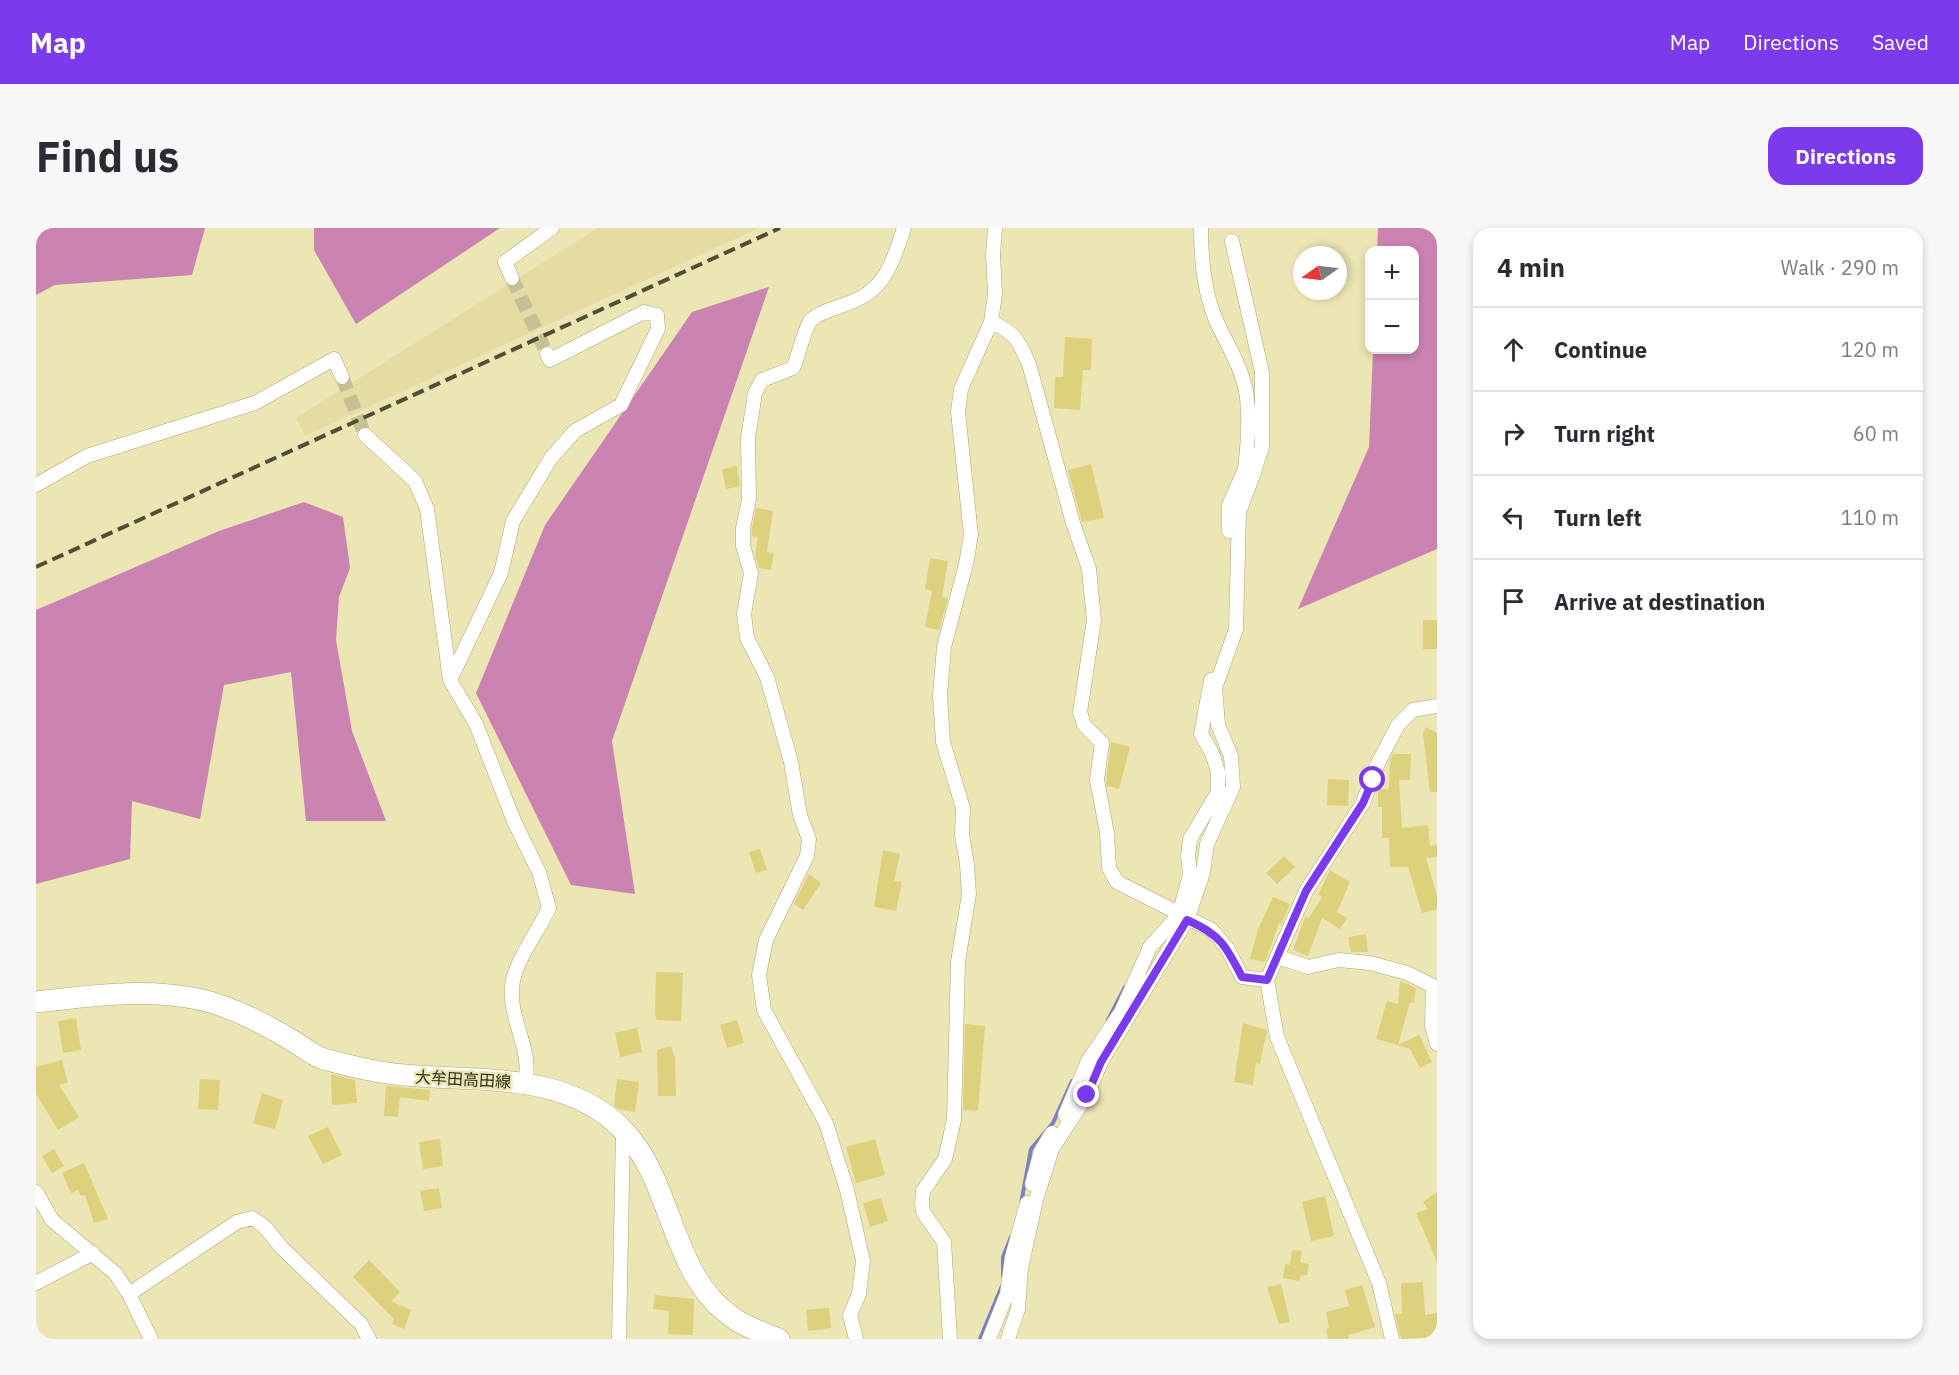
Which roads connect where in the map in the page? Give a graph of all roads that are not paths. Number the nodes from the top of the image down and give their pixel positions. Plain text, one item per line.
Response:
1 (552, 228) edge
2 (904, 228) edge
3 (995, 228) edge
4 (1201, 228) edge
5 (1233, 241) dead end
6 (512, 278) tunnel mouth
7 (992, 322) junction
8 (547, 354) dead end
9 (342, 377) tunnel mouth
10 (365, 435) tunnel mouth
11 (1249, 473) junction
12 (36, 485) edge
13 (450, 680) junction
14 (1437, 706) edge
15 (1183, 917) junction
16 (1278, 957) junction
17 (1267, 980) junction
18 (36, 1002) edge
19 (1437, 1044) edge
20 (525, 1082) junction
21 (623, 1130) junction
22 (36, 1192) edge
23 (93, 1253) junction
24 (36, 1282) edge
25 (129, 1294) junction
26 (152, 1339) edge
27 (369, 1339) edge
28 (619, 1339) edge
29 (780, 1339) edge
30 (856, 1339) edge
31 (950, 1339) edge
32 (989, 1339) edge
33 (1008, 1339) edge
34 (1392, 1339) edge

1 - 6 street
2 - 30 street
3 - 7 street
4 - 11 street
5 - 11 street
7 - 15 street
7 - 31 street
8 - 13 street
9 - 12 street
10 - 13 street
11 - 15 street
11 - 15 street
13 - 20 street
14 - 16 street
15 - 17 street
15 - 32 street
15 - 33 street
16 - 17 street
16 - 19 street
17 - 34 street
18 - 20 main road, 大牟田高田線
20 - 21 main road, 大牟田高田線
21 - 28 street
21 - 29 main road, 大牟田高田線
22 - 23 street
23 - 24 street
23 - 25 street
25 - 26 street
25 - 27 street

